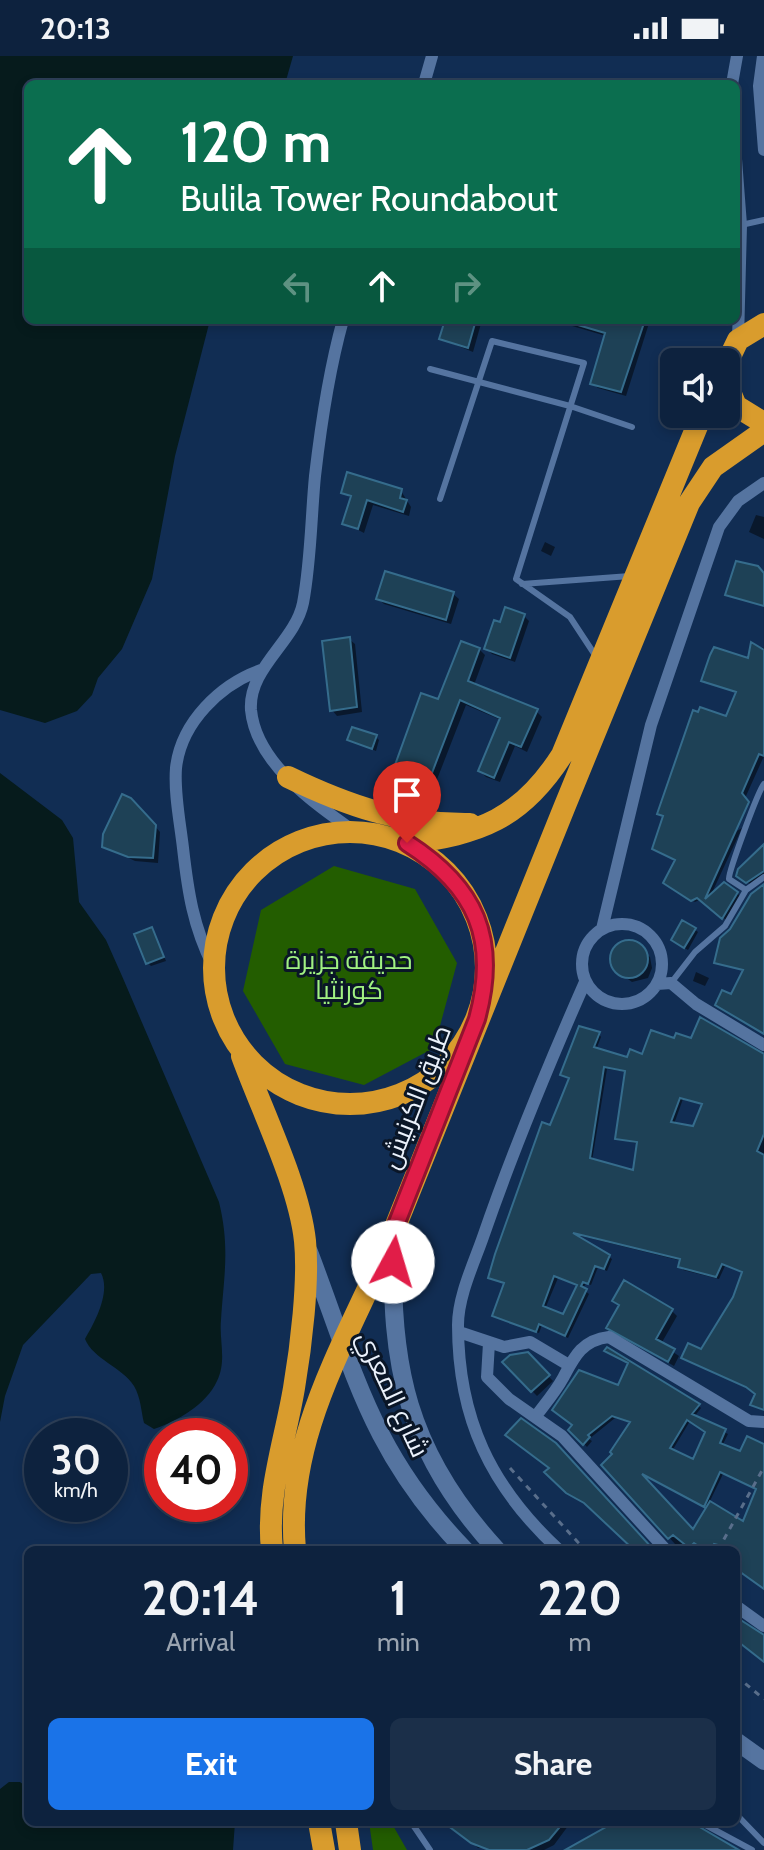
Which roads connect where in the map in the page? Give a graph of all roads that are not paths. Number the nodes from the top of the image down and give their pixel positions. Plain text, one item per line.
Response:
1 (432, 56) edge
2 (737, 56) edge
3 (763, 56) edge
4 (425, 80) edge
5 (733, 80) edge
6 (763, 144) edge
7 (740, 212) edge
8 (764, 220) edge
9 (741, 225) junction
10 (740, 263) edge
11 (342, 324) edge
12 (738, 324) edge
13 (764, 324) edge
14 (738, 340) junction
15 (734, 348) edge
16 (430, 369) dead end
17 (479, 382) junction
18 (570, 406) junction
19 (740, 408) edge
20 (764, 423) edge
21 (632, 427) dead end
22 (696, 428) edge
23 (764, 431) edge
24 (764, 483) edge
25 (440, 499) dead end
26 (633, 576) junction
27 (522, 584) junction
28 (599, 661) junction
29 (261, 670) junction
30 (218, 693) junction
31 (251, 707) junction
32 (288, 777) junction
33 (764, 784) edge
34 (491, 822) junction
35 (355, 832) junction
36 (407, 843) junction
37 (764, 877) edge
38 (746, 890) junction
39 (602, 929) junction
40 (213, 966) junction
41 (585, 982) junction
42 (671, 983) junction
43 (657, 984) junction
44 (477, 1019) junction
45 (764, 1045) edge
46 (239, 1048) junction
47 (394, 1230) junction
48 (305, 1242) junction
49 (459, 1332) junction
50 (489, 1343) junction
51 (340, 1344) junction
52 (567, 1364) junction
53 (487, 1377) junction
54 (463, 1384) junction
55 (536, 1416) junction
56 (764, 1422) edge
57 (272, 1546) edge
58 (295, 1546) edge
59 (462, 1546) edge
60 (494, 1546) edge
61 (555, 1546) edge
62 (662, 1546) edge
63 (740, 1609) edge
64 (764, 1626) edge
65 (740, 1744) edge
66 (764, 1761) edge
67 (740, 1818) edge
68 (320, 1826) edge
69 (347, 1826) edge
70 (414, 1826) edge
71 (707, 1826) edge
72 (764, 1843) edge
73 (324, 1850) edge
74 (350, 1850) edge
75 (430, 1850) edge
76 (752, 1850) edge

1 - 4 street
2 - 5 street
3 - 6 street
7 - 9 street
8 - 9 lane
9 - 10 street
11 - 29 street
12 - 14 street
13 - 14 highway
14 - 15 highway
16 - 17 lane
17 - 18 lane
17 - 18 lane
17 - 25 lane
18 - 21 lane
18 - 27 lane
19 - 20 highway
22 - 26 highway
23 - 44 highway, طريق الكرنيش
24 - 39 street
26 - 27 lane
26 - 28 highway
27 - 28 lane
28 - 34 highway
29 - 30 street
29 - 31 street
30 - 31 street
30 - 40 street
31 - 32 street
32 - 34 highway
32 - 35 street
33 - 38 lane
34 - 36 highway
35 - 36 highway
35 - 40 highway
36 - 44 highway
37 - 38 lane
38 - 42 lane
39 - 41 street
39 - 43 street
40 - 46 highway
41 - 43 street
41 - 49 street
42 - 43 street
42 - 45 street
44 - 46 highway
44 - 47 highway, طريق الكرنيش
46 - 48 highway
47 - 51 highway, طريق الكرنيش
47 - 60 street, شارع المعري
48 - 51 street, شارع المعري
48 - 57 highway
49 - 50 street
49 - 54 street
50 - 52 street
50 - 53 street
51 - 58 highway, طريق الكرنيش
51 - 59 street, شارع المعري
52 - 55 street
52 - 56 street
53 - 54 street
53 - 55 street
54 - 61 street
55 - 62 street
63 - 64 street
65 - 66 street
67 - 72 lane
68 - 73 highway
69 - 74 highway
70 - 75 lane
71 - 76 lane

